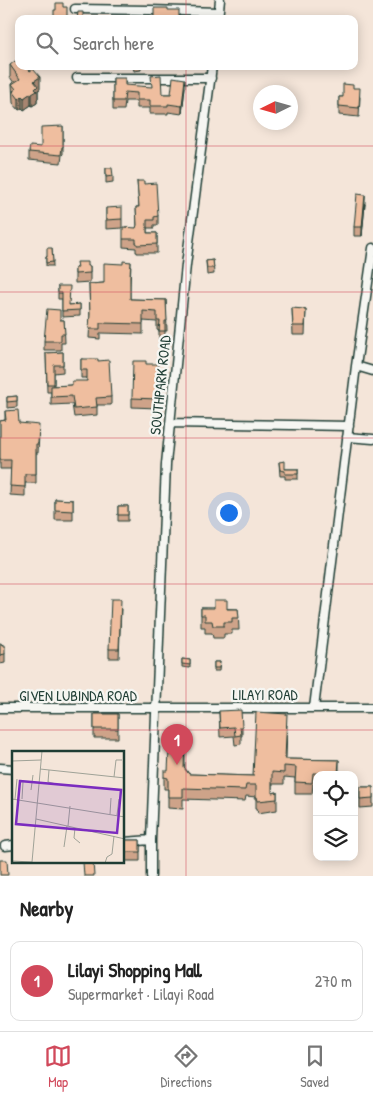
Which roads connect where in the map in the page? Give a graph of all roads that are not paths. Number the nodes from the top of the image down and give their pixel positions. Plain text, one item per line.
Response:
1 (220, 0) edge
2 (75, 9) dead end
3 (207, 15) edge
4 (218, 15) edge
5 (212, 70) edge
6 (77, 78) dead end
7 (211, 78) junction
8 (373, 248) edge
9 (356, 366) junction
10 (373, 371) edge
11 (170, 423) junction
12 (349, 426) junction
13 (347, 437) junction
14 (373, 438) edge
15 (0, 708) edge
16 (156, 708) junction
17 (314, 708) junction
18 (373, 708) edge
19 (151, 840) junction
20 (125, 842) edge
21 (12, 845) edge
22 (5, 846) dead end
23 (151, 876) edge

1 - 4 street
2 - 3 street
5 - 7 street, SOUTHPARK ROAD
6 - 7 street
7 - 11 street, SOUTHPARK ROAD
8 - 9 street
9 - 10 street
9 - 12 street
11 - 12 street
11 - 16 street, SOUTHPARK ROAD
12 - 13 street
13 - 14 street
13 - 17 street
15 - 16 street, GIVEN LUBINDA ROAD
16 - 17 street, LILAYI ROAD
16 - 19 street, SOUTHPARK ROAD
17 - 18 street, LILAYI ROAD
19 - 20 street
19 - 23 street, SOUTHPARK ROAD
21 - 22 street

